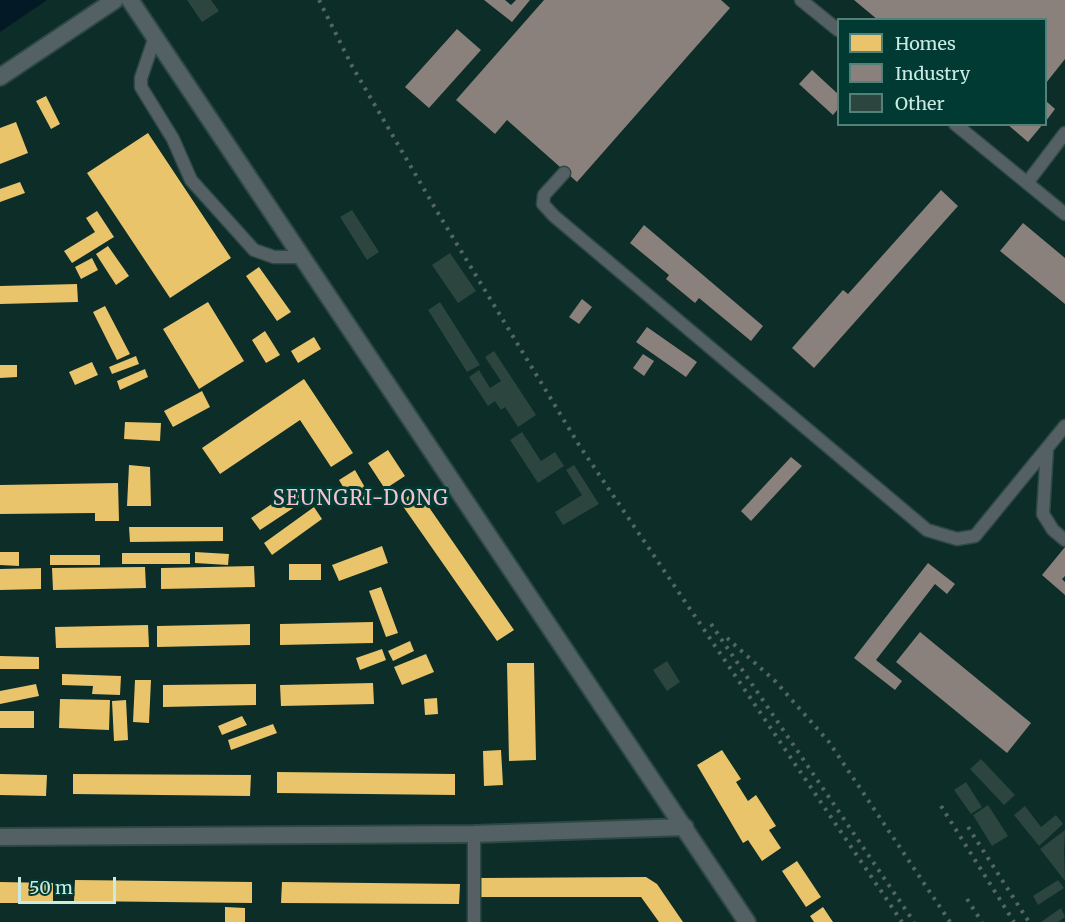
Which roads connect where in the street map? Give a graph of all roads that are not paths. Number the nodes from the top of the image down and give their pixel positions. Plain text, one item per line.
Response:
1 (115, 0) edge
2 (130, 0) edge
3 (801, 0) edge
4 (837, 29) edge
5 (155, 37) junction
6 (0, 77) edge
7 (957, 126) edge
8 (1065, 133) edge
9 (564, 173) dead end
10 (1027, 183) junction
11 (1065, 214) edge
12 (302, 257) junction
13 (1065, 426) edge
14 (1047, 449) junction
15 (1065, 540) edge
16 (685, 827) junction
17 (474, 834) junction
18 (0, 837) edge
19 (474, 922) edge
20 (747, 922) edge

1 - 6 main road
2 - 5 main road
3 - 4 street
5 - 12 main road
5 - 12 street
7 - 10 street
8 - 10 street
9 - 14 street
10 - 11 street
12 - 16 main road
13 - 14 street
14 - 15 street
16 - 17 main road
16 - 20 main road
17 - 18 main road
17 - 19 street

